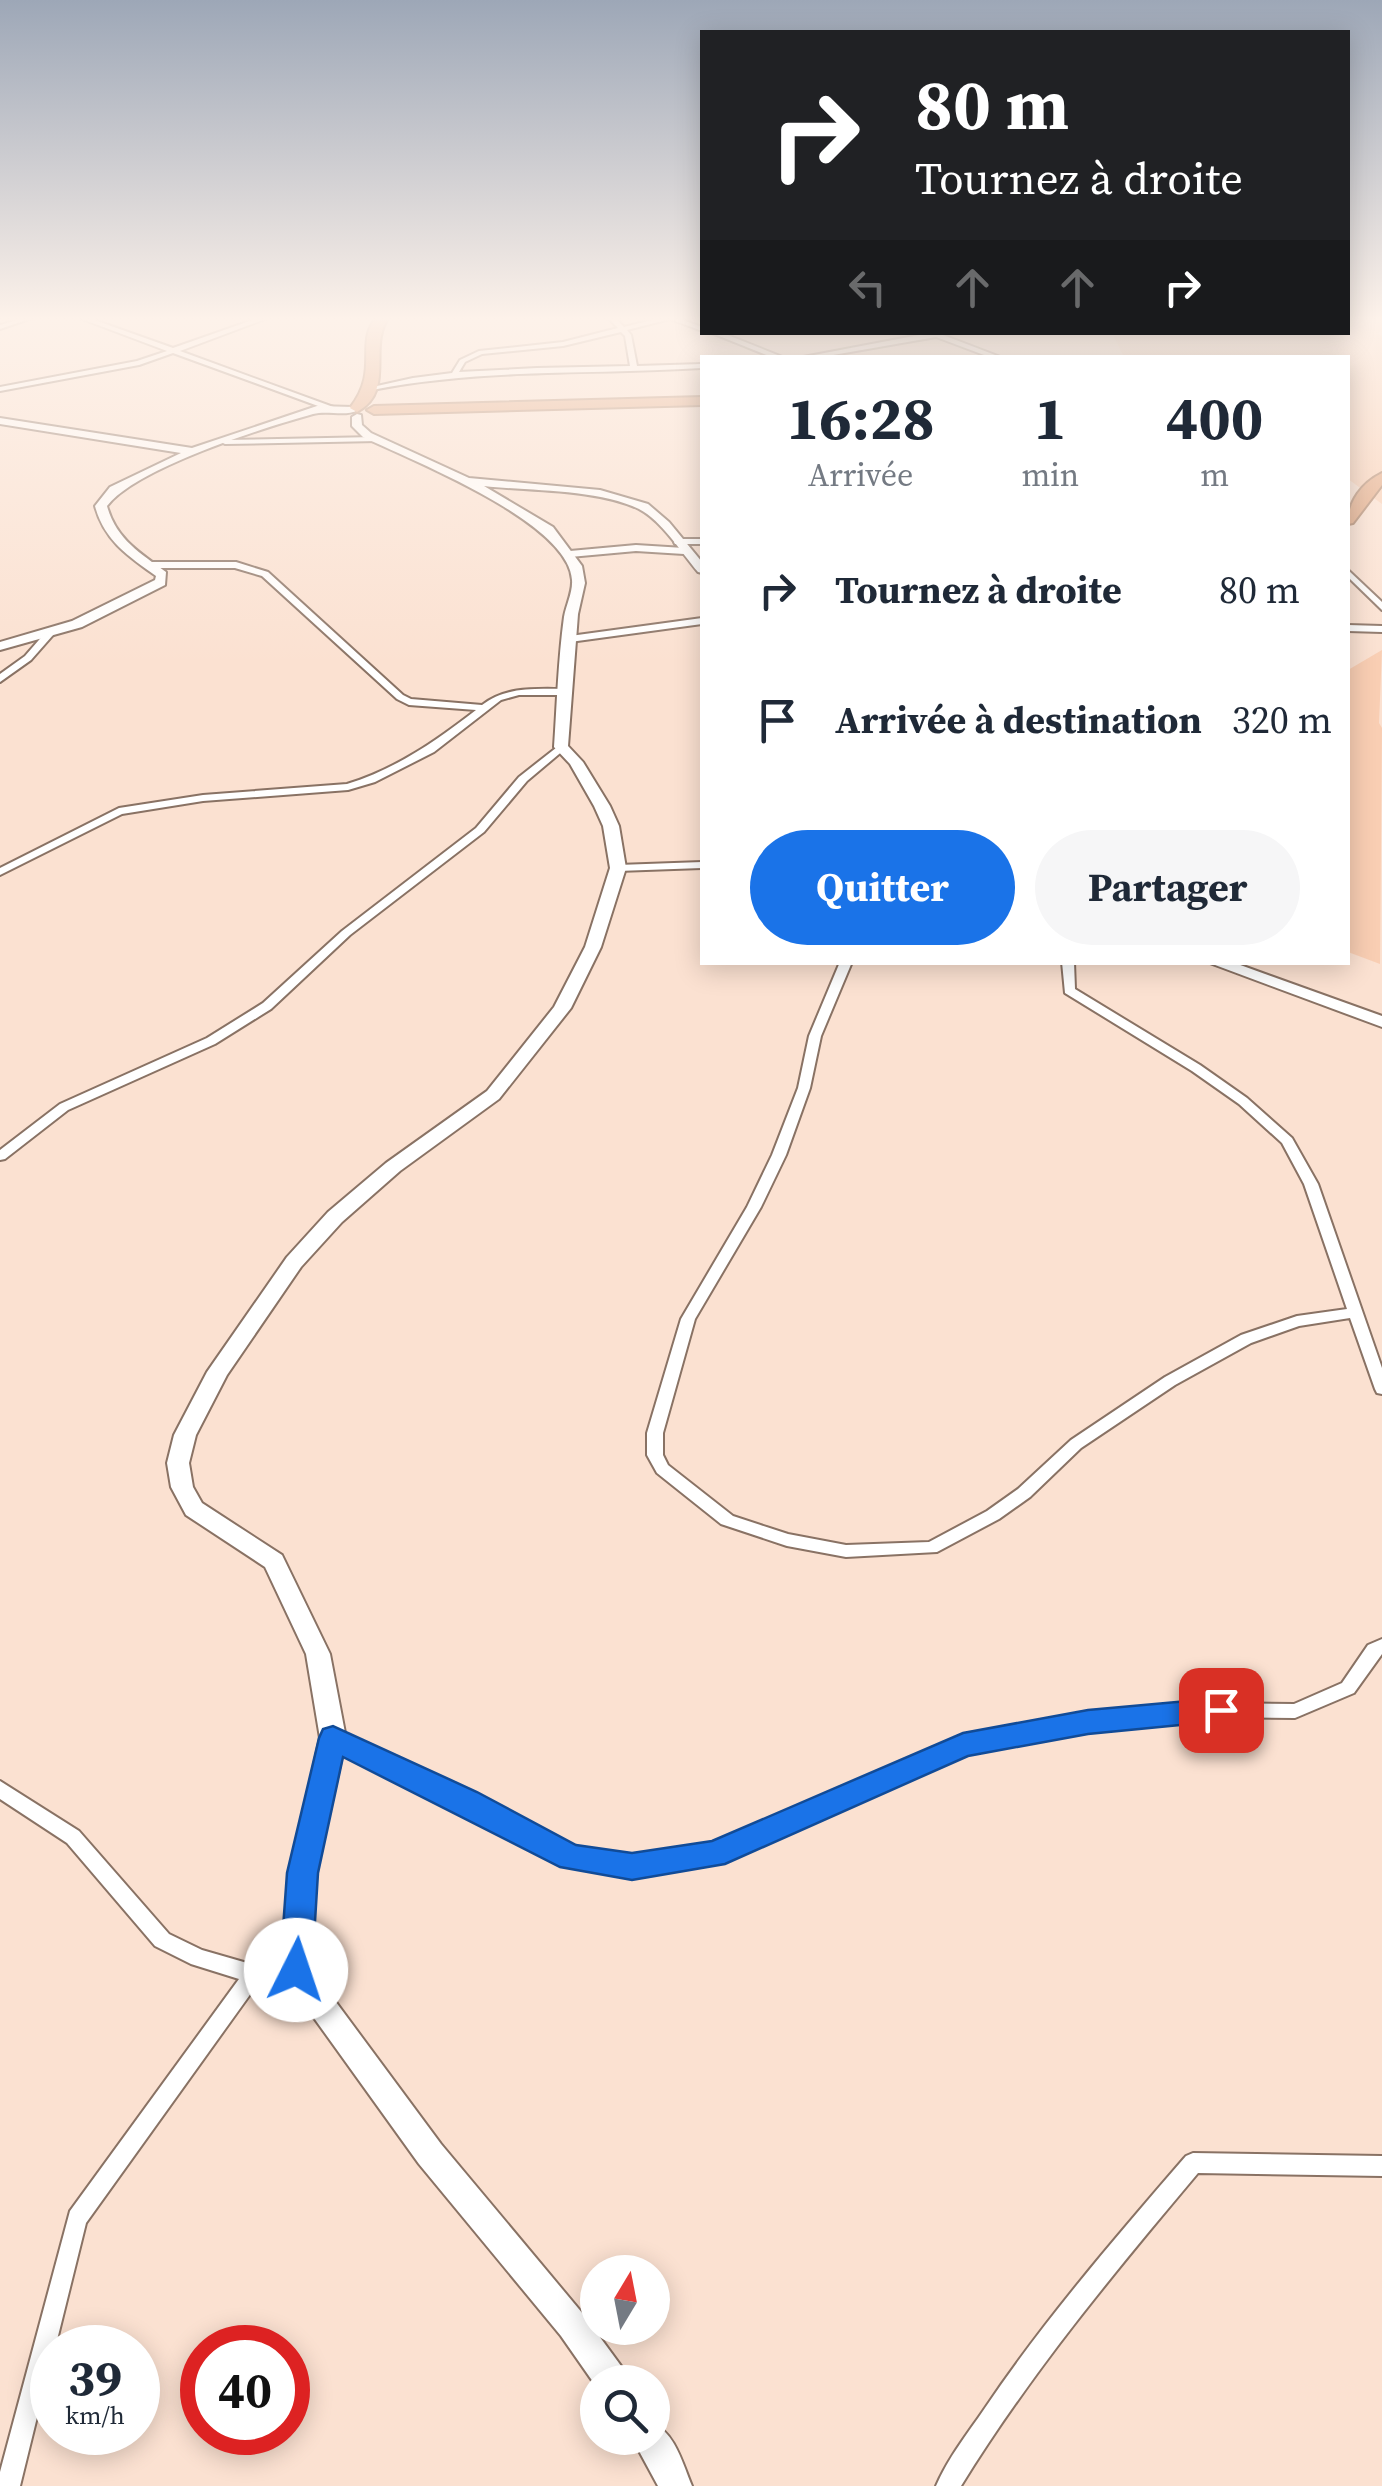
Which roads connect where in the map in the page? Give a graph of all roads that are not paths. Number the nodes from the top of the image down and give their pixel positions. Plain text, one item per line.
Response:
1 (69, 432) edge
2 (253, 432) edge
3 (362, 432) edge
4 (375, 440) junction
5 (225, 442) junction
6 (194, 452) junction
7 (1382, 478) edge
8 (467, 481) junction
9 (1350, 517) edge
10 (700, 542) edge
11 (681, 546) junction
12 (570, 554) junction
13 (147, 565) junction
14 (700, 567) edge
15 (1350, 576) edge
16 (1382, 606) edge
17 (700, 621) edge
18 (1350, 628) edge
19 (1382, 628) edge
20 (48, 635) junction
21 (570, 639) junction
22 (0, 646) edge
23 (0, 679) edge
24 (566, 692) junction
25 (481, 708) junction
26 (561, 747) junction
27 (700, 864) edge
28 (618, 868) junction
29 (0, 872) edge
30 (845, 965) edge
31 (1068, 965) edge
32 (1223, 965) edge
33 (1382, 1022) edge
34 (0, 1156) edge
35 (1354, 1313) junction
36 (1382, 1390) edge
37 (1382, 1646) edge
38 (333, 1738) junction
39 (0, 1789) edge
40 (296, 1970) junction
41 (254, 1974) junction
42 (1382, 2166) edge
43 (600, 2365) edge
44 (658, 2455) edge
45 (8, 2486) edge
46 (674, 2486) edge
47 (948, 2486) edge

1 - 6 street
2 - 5 street
3 - 4 street
4 - 5 street
4 - 8 street
5 - 6 street
6 - 13 street
7 - 9 highway
8 - 11 street
8 - 12 street
10 - 11 street
11 - 12 street
11 - 14 street
12 - 21 street
13 - 20 street
13 - 25 street
15 - 16 street
17 - 21 street
18 - 19 street
20 - 22 street
20 - 23 street
21 - 24 street
24 - 25 street
24 - 26 street
25 - 29 street
26 - 28 street
26 - 34 street
27 - 28 street
28 - 38 street
30 - 35 street
31 - 35 street
32 - 33 street
35 - 36 street
37 - 38 street
38 - 40 street
39 - 41 street
40 - 41 street
40 - 43 street
41 - 45 street
42 - 47 street
44 - 46 street

